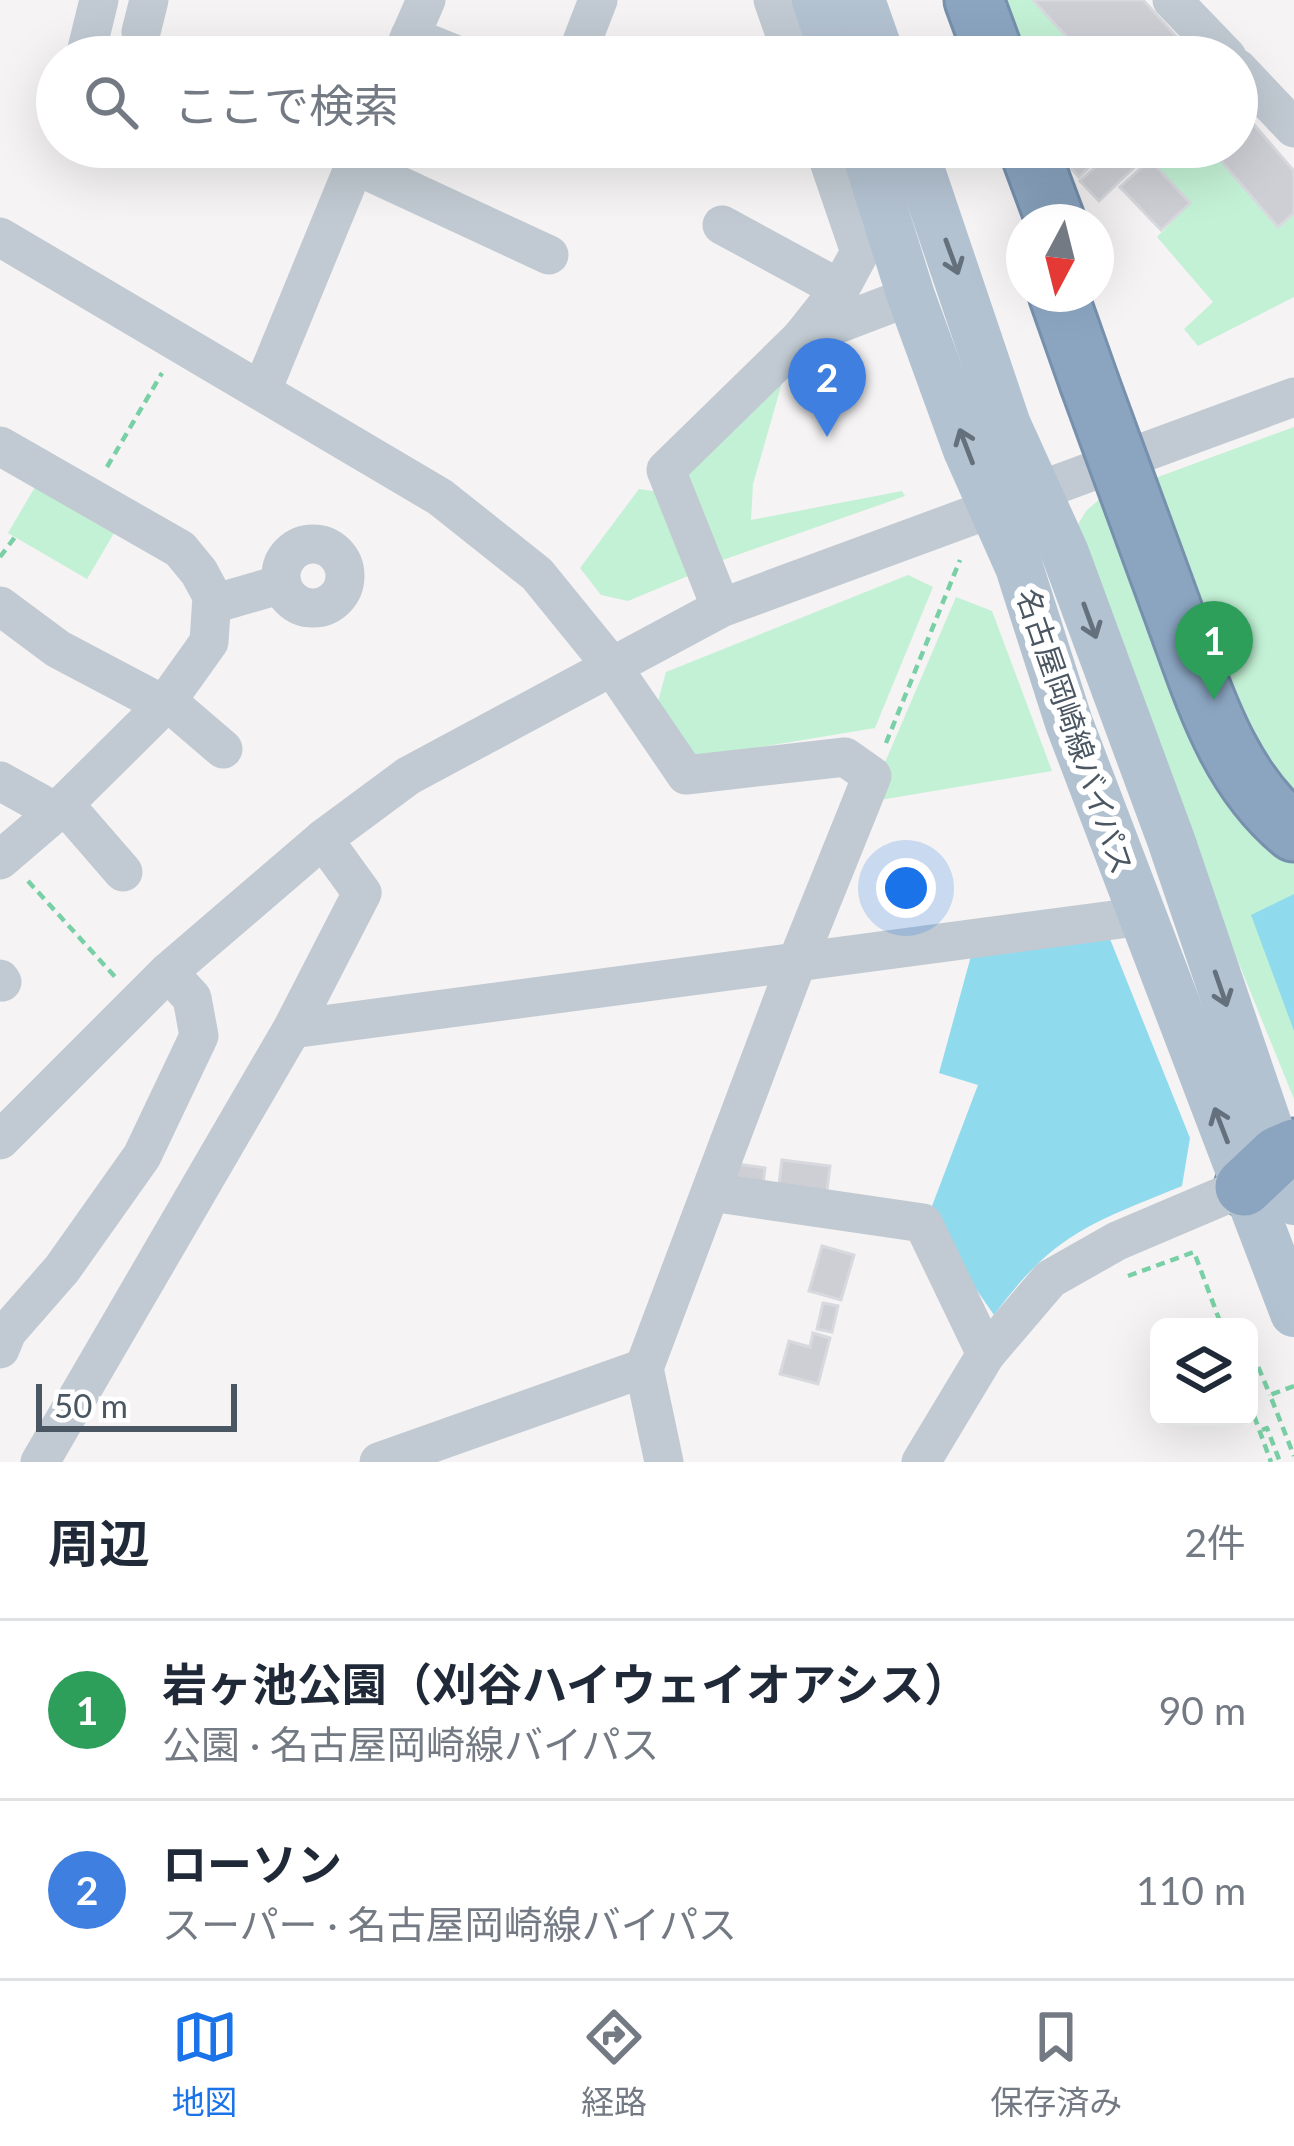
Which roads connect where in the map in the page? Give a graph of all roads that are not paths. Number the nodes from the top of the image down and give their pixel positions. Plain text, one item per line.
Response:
1 (99, 0) edge
2 (598, 0) edge
3 (773, 0) edge
4 (816, 0) edge
5 (861, 0) edge
6 (952, 0) edge
7 (974, 0) edge
8 (1172, 0) edge
9 (90, 36) edge
10 (584, 36) edge
11 (786, 36) edge
12 (829, 36) edge
13 (874, 36) edge
14 (965, 36) edge
15 (987, 36) edge
16 (1206, 36) edge
17 (1258, 90) edge
18 (1294, 128) edge
19 (353, 168) edge
20 (381, 168) edge
21 (831, 168) edge
22 (871, 168) edge
23 (920, 168) edge
24 (1013, 168) edge
25 (1036, 168) edge
26 (1026, 204) edge
27 (1049, 204) edge
28 (722, 225) dead end
29 (0, 237) edge
30 (549, 255) dead end
31 (840, 289) junction
32 (911, 296) junction
33 (1067, 312) edge
34 (1087, 312) edge
35 (801, 338) junction
36 (1101, 378) junction
37 (262, 390) junction
38 (1294, 397) edge
39 (0, 446) edge
40 (1040, 491) junction
41 (991, 508) junction
42 (282, 584) dead end
43 (213, 604) junction
44 (0, 606) edge
45 (721, 608) junction
46 (1188, 617) junction
47 (611, 664) junction
48 (165, 703) junction
49 (224, 749) dead end
50 (0, 781) edge
51 (1294, 793) edge
52 (60, 808) junction
53 (1294, 832) edge
54 (323, 839) junction
55 (2, 858) edge
56 (123, 872) dead end
57 (1121, 919) dead end
58 (797, 962) junction
59 (168, 972) junction
60 (292, 1029) junction
61 (0, 1140) edge
62 (1282, 1176) edge
63 (711, 1192) junction
64 (1294, 1312) edge
65 (0, 1348) edge
66 (986, 1354) junction
67 (644, 1368) junction
68 (40, 1462) edge
69 (379, 1462) edge
70 (664, 1462) edge
71 (921, 1462) edge

1 - 9 street
2 - 10 street
3 - 11 street
4 - 12 main road
5 - 13 main road
6 - 14 highway
7 - 15 highway
8 - 16 street
17 - 18 street
19 - 37 street
20 - 30 street
21 - 31 street
22 - 32 main road, 名古屋岡崎線バイパス
23 -> 40 main road, 名古屋岡崎線バイパス
24 - 26 highway
25 - 27 highway
28 - 31 street
29 - 37 street
31 - 35 street
32 - 35 street
41 -> 32 main road, 名古屋岡崎線バイパス
33 - 36 highway
34 - 36 highway
35 - 45 street
36 - 46 highway, bridge
37 - 47 street
38 - 40 street
39 - 43 street
40 - 41 street
40 -> 62 main road, 名古屋岡崎線バイパス
41 - 45 street
62 -> 41 main road, 名古屋岡崎線バイパス
42 - 43 street
43 - 48 street
44 - 48 street
45 - 47 street
46 - 51 highway
46 - 53 highway
47 - 54 street
47 - 58 street
48 - 49 street
48 - 52 street
50 - 52 street
52 - 55 street
52 - 56 street
54 - 59 street
54 - 60 street
57 - 58 street
58 - 60 street
58 - 63 street
59 - 61 street
59 - 65 street
60 - 68 street
62 - 64 main road, 名古屋岡崎線バイパス
62 - 66 street
63 - 66 street
63 - 67 street
66 - 71 street
67 - 69 street
67 - 70 street

